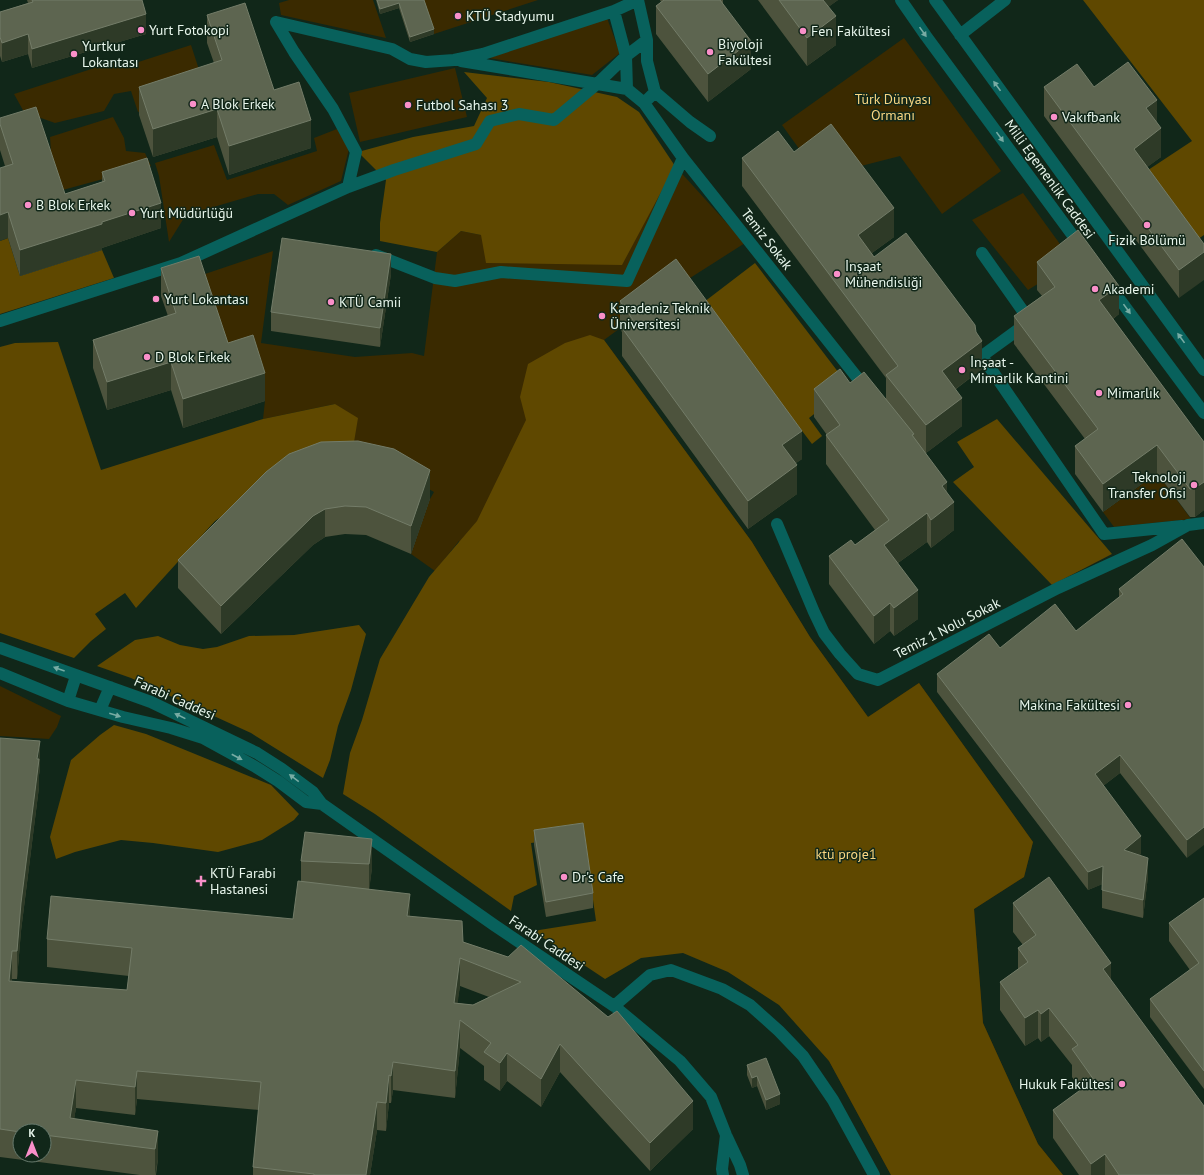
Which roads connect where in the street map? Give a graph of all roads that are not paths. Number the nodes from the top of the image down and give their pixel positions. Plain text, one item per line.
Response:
1 (638, 0) edge
2 (901, 0) edge
3 (935, 0) edge
4 (1005, 0) edge
5 (614, 11) junction
6 (960, 35) junction
7 (647, 40) junction
8 (626, 56) junction
9 (454, 60) junction
10 (597, 84) junction
11 (627, 90) junction
12 (655, 92) junction
13 (644, 103) junction
14 (710, 136) dead end
15 (683, 158) junction
16 (348, 187) junction
17 (982, 253) dead end
18 (372, 254) edge
19 (1087, 255) edge
20 (1101, 274) edge
21 (0, 321) edge
22 (1204, 370) edge
23 (874, 399) edge
24 (1204, 413) edge
25 (1204, 523) edge
26 (777, 524) dead end
27 (1188, 525) junction
28 (0, 648) edge
29 (0, 673) edge
30 (76, 676) junction
31 (110, 687) junction
32 (68, 700) junction
33 (100, 710) junction
34 (322, 804) junction
35 (614, 1006) junction
36 (726, 1136) junction
37 (723, 1175) edge
38 (743, 1175) edge
39 (874, 1175) edge

1 - 5 street
1 - 7 street
2 -> 19 street, Milli Egemenlik Caddesi
3 - 6 street, Milli Egemenlik Caddesi
4 - 6 street
5 - 8 street
5 - 9 street
22 -> 6 street, Milli Egemenlik Caddesi
7 - 8 street
7 - 12 street
8 - 10 street
8 - 11 street
9 - 10 street
9 - 16 street
10 - 11 street
10 - 16 street
11 - 13 street, Temiz Sokak
12 - 13 street
12 - 14 street
13 - 15 street, Temiz Sokak
15 - 18 street
15 - 23 street, Temiz Sokak
16 - 21 street
17 - 27 street
20 -> 24 street
25 - 27 street, Temiz 1 Nolu Sokak
26 - 27 street, Temiz 1 Nolu Sokak
30 -> 28 street, Farabi Caddesi
29 - 32 street, Farabi Caddesi
30 - 31 street, Farabi Caddesi
30 - 32 street
31 - 33 street
34 -> 31 street, Farabi Caddesi
32 - 33 street, Farabi Caddesi
33 -> 34 street, Farabi Caddesi
34 - 35 street, Farabi Caddesi
35 - 36 street, Farabi Caddesi
35 - 39 street
36 - 37 street, Farabi Caddesi
36 - 38 street, Farabi Caddesi

